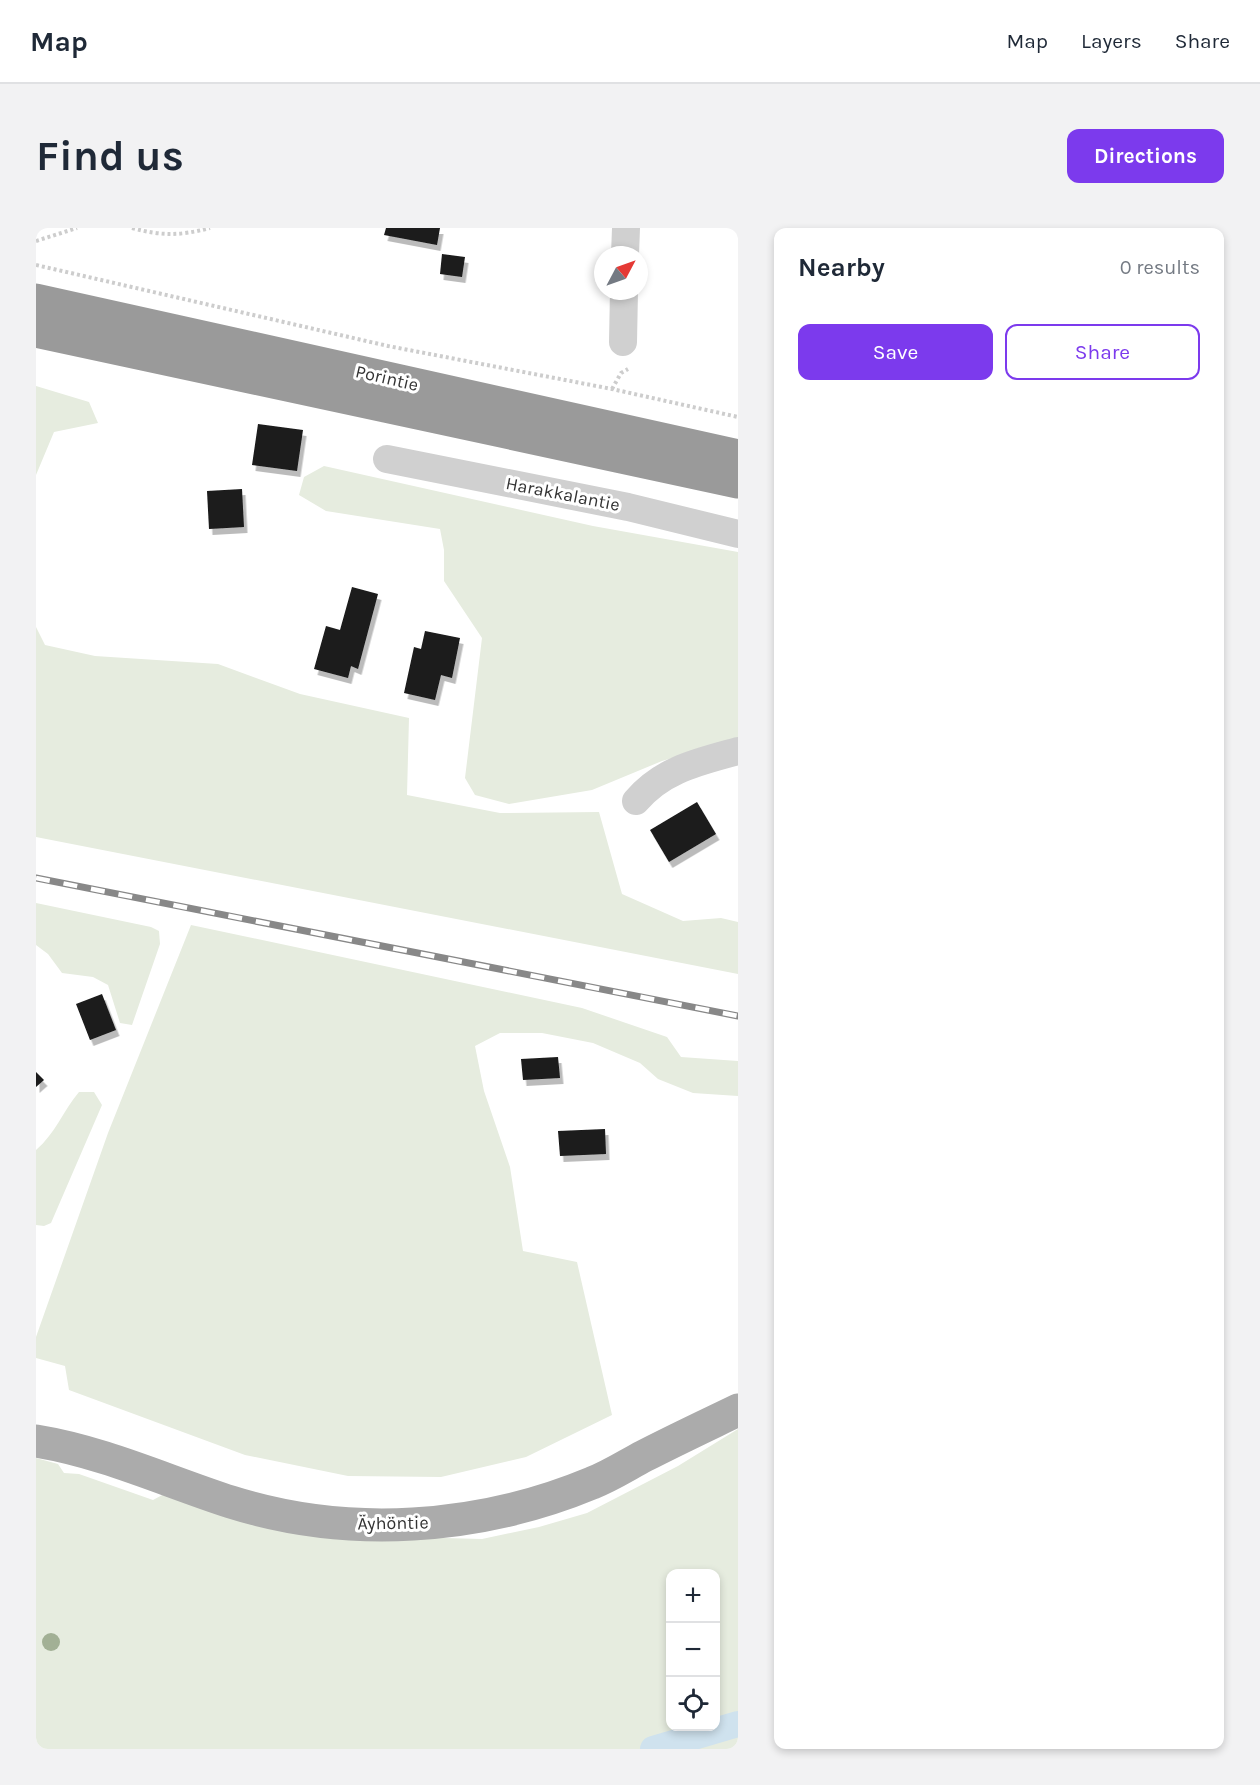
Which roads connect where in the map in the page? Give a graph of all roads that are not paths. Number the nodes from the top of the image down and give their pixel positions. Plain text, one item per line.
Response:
1 (626, 228) edge
2 (625, 246) edge
3 (36, 300) edge
4 (624, 300) edge
5 (36, 331) edge
6 (623, 342) dead end
7 (738, 456) edge
8 (387, 459) dead end
9 (738, 482) edge
10 (738, 534) edge
11 (738, 751) edge
12 (636, 801) dead end
13 (738, 1410) edge
14 (36, 1441) edge

1 - 2 street
3 - 7 highway, Porintie
4 - 6 street
5 - 9 highway, Porintie
8 - 10 street, Harakkalantie
11 - 12 street
13 - 14 main road, Äyhöntie

